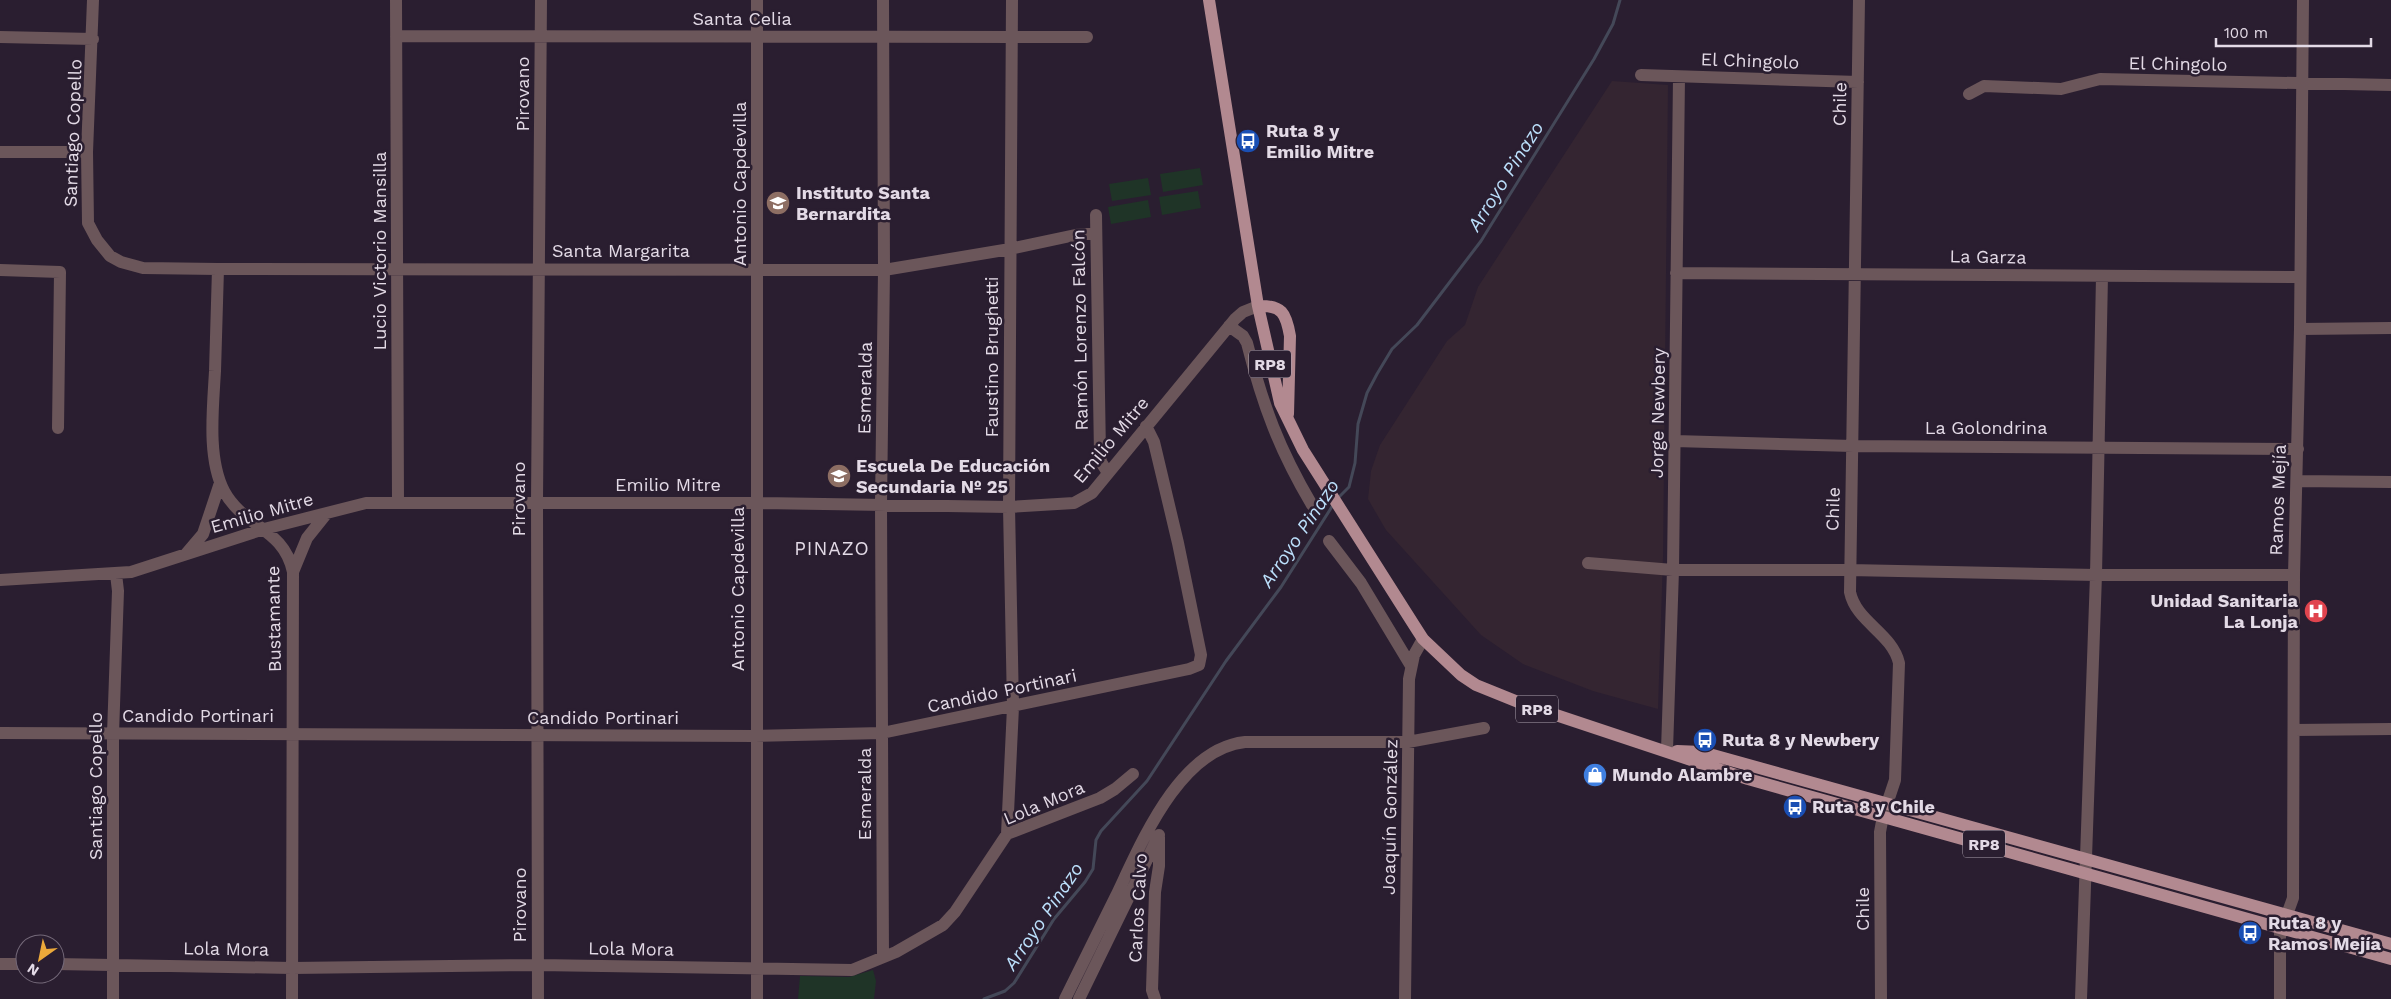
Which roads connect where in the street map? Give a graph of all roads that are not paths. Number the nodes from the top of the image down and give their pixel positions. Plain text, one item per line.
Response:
1 (93, 0) edge
2 (396, 0) edge
3 (541, 0) edge
4 (757, 0) edge
5 (883, 0) edge
6 (1012, 0) edge
7 (1209, 0) edge
8 (1859, 0) edge
9 (2303, 0) edge
10 (0, 36) edge
11 (396, 36) junction
12 (757, 36) junction
13 (541, 37) junction
14 (882, 37) junction
15 (1087, 37) dead end
16 (1012, 38) junction
17 (93, 39) junction
18 (1641, 75) dead end
19 (1679, 77) junction
20 (1858, 82) junction
21 (2302, 84) junction
22 (2391, 85) edge
23 (1969, 94) dead end
24 (0, 152) edge
25 (87, 152) junction
26 (1096, 215) dead end
27 (1096, 234) junction
28 (1010, 249) junction
29 (143, 268) joint
30 (540, 268) junction
31 (757, 268) junction
32 (218, 269) junction
33 (398, 269) junction
34 (0, 270) edge
35 (884, 270) junction
36 (1676, 273) junction
37 (1856, 274) junction
38 (2102, 276) junction
39 (2300, 277) junction
40 (1258, 306) junction
41 (1229, 326) junction
42 (2391, 328) edge
43 (2300, 329) junction
44 (1288, 420) junction
45 (1146, 426) junction
46 (58, 428) dead end
47 (1675, 441) junction
48 (1853, 446) junction
49 (2099, 446) junction
50 (2298, 449) junction
51 (1108, 473) junction
52 (2297, 481) junction
53 (2391, 482) edge
54 (220, 483) junction
55 (398, 502) junction
56 (537, 502) junction
57 (756, 503) junction
58 (881, 505) junction
59 (1312, 505) dead end
60 (1010, 507) junction
61 (326, 513) junction
62 (264, 529) junction
63 (1329, 541) dead end
64 (186, 554) junction
65 (1588, 562) dead end
66 (1673, 570) junction
67 (1849, 570) junction
68 (293, 572) junction
69 (116, 574) junction
70 (2096, 575) junction
71 (2294, 575) junction
72 (0, 580) edge
73 (1424, 639) junction
74 (1411, 666) junction
75 (1013, 706) junction
76 (1484, 728) dead end
77 (2391, 729) edge
78 (2294, 730) junction
79 (0, 733) edge
80 (292, 733) junction
81 (882, 733) junction
82 (113, 734) junction
83 (537, 734) junction
84 (756, 736) junction
85 (1408, 742) junction
86 (1667, 750) junction
87 (1133, 774) dead end
88 (1884, 810) junction
89 (1154, 820) junction
90 (1007, 834) junction
91 (1158, 835) junction
92 (2086, 859) junction
93 (2085, 873) junction
94 (2288, 914) junction
95 (2282, 928) junction
96 (2391, 944) edge
97 (883, 957) junction
98 (2391, 959) edge
99 (0, 964) edge
100 (15, 964) edge
101 (65, 964) edge
102 (113, 965) junction
103 (538, 965) junction
104 (292, 968) junction
105 (757, 969) junction
106 (113, 999) edge
107 (292, 999) edge
108 (538, 999) edge
109 (757, 999) edge
110 (1065, 999) edge
111 (1079, 999) edge
112 (1155, 999) edge
113 (1405, 999) edge
114 (1881, 999) edge
115 (2081, 999) edge
116 (2280, 999) edge

1 - 17 street, Santiago Copello
2 - 11 street, Lucio Victorio Mansilla
3 - 13 street, Pirovano
4 - 12 street, Antonio Capdevilla
5 - 14 street, Esmeralda
6 - 16 street, Faustino Brughetti
7 - 40 main road, RP8
8 - 20 street, Chile
9 - 21 street, Ramos Mejía
10 - 17 street
11 - 13 street, Santa Celia
11 - 33 street, Lucio Victorio Mansilla
12 - 13 street, Santa Celia
12 - 14 street, Santa Celia
12 - 31 street, Antonio Capdevilla
13 - 30 street, Pirovano
14 - 16 street, Santa Celia
14 - 35 street, Esmeralda
15 - 16 street, Santa Celia
16 - 28 street, Faustino Brughetti
17 - 25 street, Santiago Copello
18 - 19 street, El Chingolo
19 - 20 street, El Chingolo
19 - 36 street, Jorge Newbery
20 - 37 street, Chile
21 - 22 street, El Chingolo
21 - 23 street, El Chingolo
21 - 39 street, Ramos Mejía
24 - 25 street
25 - 29 street, Santiago Copello
26 - 27 street, Ramón Lorenzo Falcón
27 - 28 street, Santa Margarita
27 - 51 street, Ramón Lorenzo Falcón
28 - 35 street, Santa Margarita
28 - 60 street, Faustino Brughetti
29 - 32 street, Santa Margarita
30 - 31 street, Santa Margarita
30 - 33 street, Santa Margarita
30 - 56 street, Pirovano
31 - 35 street, Santa Margarita
31 - 57 street, Antonio Capdevilla
32 - 33 street, Santa Margarita
32 - 54 street, Bustamante
33 - 55 street, Lucio Victorio Mansilla
34 - 46 street
35 - 58 street, Esmeralda
36 - 37 street, La Garza
36 - 47 street, Jorge Newbery
37 - 38 street, La Garza
37 - 48 street, Chile
38 - 39 street, La Garza
38 - 49 street
39 - 43 street, Ramos Mejía
40 - 41 street, Emilio Mitre
40 - 44 main road, RP8
40 - 44 main road
41 - 45 street, Emilio Mitre
41 - 59 street
42 - 43 street
43 - 50 street, Ramos Mejía
44 - 73 main road, RP8
45 - 51 street, Emilio Mitre
45 - 75 street, Candido Portinari
47 - 48 street, La Golondrina
47 - 66 street, Jorge Newbery
48 - 49 street, La Golondrina
48 - 67 street, Chile
49 - 50 street, La Golondrina
49 - 70 street
50 - 52 street, Ramos Mejía
51 - 60 street, Emilio Mitre
52 - 53 street
52 - 71 street, Ramos Mejía
54 - 62 street, Bustamante
54 - 64 street
55 - 56 street, Emilio Mitre
55 - 61 street, Emilio Mitre
56 - 57 street, Emilio Mitre
56 - 83 street, Pirovano
57 - 58 street, Emilio Mitre
57 - 84 street, Antonio Capdevilla
58 - 60 street, Emilio Mitre
58 - 81 street, Esmeralda
60 - 75 street, Faustino Brughetti
61 - 62 street, Emilio Mitre
61 - 68 street
62 - 64 street, Emilio Mitre
62 - 68 street, Bustamante
63 - 74 street
64 - 69 street, Emilio Mitre
65 - 66 street
66 - 67 street
66 - 86 street, Jorge Newbery
67 - 70 street
67 - 88 street, Chile
68 - 80 street, Bustamante
69 - 72 street, Emilio Mitre
69 - 82 street, Santiago Copello
70 - 71 street
70 - 92 street
71 - 78 street, Ramos Mejía
73 - 74 street, Joaquín González
73 - 86 main road, RP8
74 - 85 street, Joaquín González
75 - 81 street, Candido Portinari
75 - 90 street, Faustino Brughetti
76 - 85 street
77 - 78 street
78 - 94 street, Ramos Mejía
79 - 82 street, Candido Portinari
80 - 82 street, Candido Portinari
80 - 83 street, Candido Portinari
80 - 104 street, Bustamante
81 - 84 street, Candido Portinari
81 - 97 street, Esmeralda
82 - 102 street, Santiago Copello
83 - 84 street, Candido Portinari
83 - 103 street, Pirovano
84 - 105 street, Antonio Capdevilla
85 - 89 street
85 - 113 street, Joaquín González
86 - 88 main road, RP8
87 - 90 street, Lola Mora
88 - 92 main road, RP8
88 - 93 main road, RP8
88 - 114 street, Chile
89 - 91 street, Carlos Calvo
89 - 110 street
90 - 97 street, Lola Mora
91 - 111 street
91 - 112 street, Carlos Calvo
92 - 93 street
92 - 94 main road, RP8
93 - 95 main road, RP8
93 - 115 street
94 - 95 street, Ramos Mejía
94 - 96 main road, RP8
95 - 98 main road, RP8
95 - 116 street, Ramos Mejía
97 - 105 street, Lola Mora
99 - 100 street
101 - 102 street, Lola Mora
102 - 104 street, Lola Mora
102 - 106 street, Santiago Copello
103 - 104 street, Lola Mora
103 - 105 street, Lola Mora
103 - 108 street, Pirovano
104 - 107 street, Bustamante
105 - 109 street, Antonio Capdevilla

